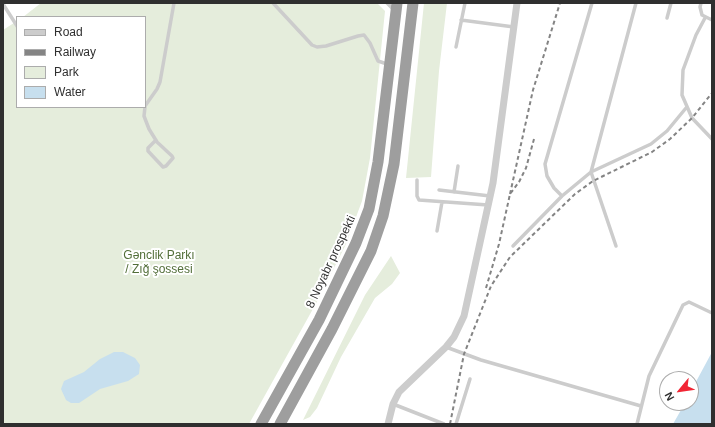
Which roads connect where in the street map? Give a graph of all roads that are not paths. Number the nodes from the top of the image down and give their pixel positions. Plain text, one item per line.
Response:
1 (174, 3) edge
2 (273, 3) edge
3 (387, 3) edge
4 (413, 3) edge
5 (465, 3) edge
6 (517, 3) edge
7 (592, 3) edge
8 (636, 3) edge
9 (671, 3) edge
10 (701, 3) edge
11 (3, 4) edge
12 (397, 8) edge
13 (667, 18) dead end
14 (705, 18) junction
15 (461, 20) junction
16 (712, 20) edge
17 (16, 24) edge
18 (514, 27) junction
19 (456, 48) dead end
20 (390, 64) junction
21 (146, 105) edge
22 (145, 108) edge
23 (686, 108) junction
24 (712, 139) edge
25 (156, 140) junction
26 (458, 166) dead end
27 (591, 172) junction
28 (417, 180) dead end
29 (439, 190) dead end
30 (454, 192) junction
31 (491, 196) junction
32 (562, 196) junction
33 (442, 202) junction
34 (489, 206) junction
35 (437, 231) dead end
36 (513, 246) dead end
37 (616, 246) dead end
38 (712, 312) edge
39 (446, 347) junction
40 (470, 379) dead end
41 (393, 404) junction
42 (641, 406) junction
43 (261, 424) edge
44 (280, 424) edge
45 (388, 424) edge
46 (444, 424) edge
47 (456, 424) edge
48 (637, 424) edge

1 - 21 lane
2 - 20 lane
3 - 12 lane
4 - 44 highway
5 - 15 lane
6 - 18 street
7 - 32 lane
8 - 27 lane
9 - 13 lane
10 - 14 lane
11 - 17 lane
12 - 20 highway, 8 Noyabr prospekti
14 - 16 lane
14 - 23 lane
15 - 18 lane
15 - 19 lane
18 - 31 street
20 - 43 highway, 8 Noyabr prospekti
22 - 25 lane
23 - 24 lane
23 - 27 lane
25 - 25 lane
26 - 30 lane
27 - 32 lane
27 - 37 lane
28 - 33 lane
29 - 30 lane
30 - 31 lane
31 - 34 street
32 - 36 lane
33 - 34 lane
33 - 35 lane
34 - 39 street
38 - 42 lane
39 - 41 street
39 - 42 lane
40 - 47 lane
41 - 45 street
41 - 46 lane
42 - 48 lane

